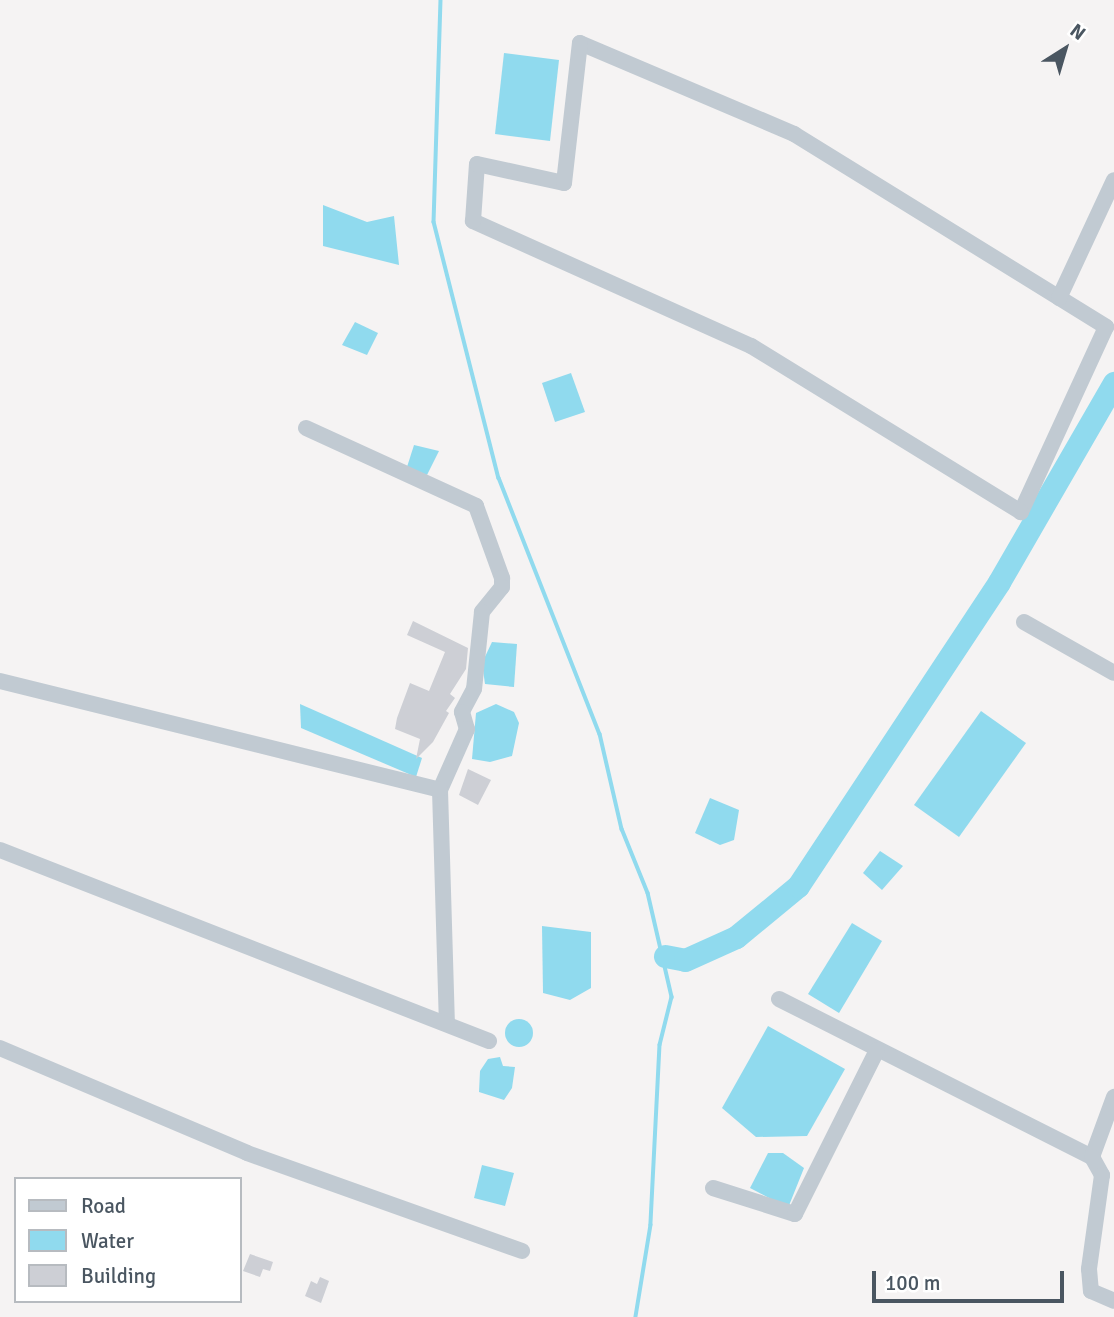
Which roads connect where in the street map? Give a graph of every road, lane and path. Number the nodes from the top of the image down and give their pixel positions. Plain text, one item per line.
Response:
1 (1114, 180) edge
2 (1059, 298) junction
3 (1114, 312) edge
4 (1106, 327) junction
5 (306, 428) dead end
6 (1024, 622) dead end
7 (1114, 673) edge
8 (0, 681) edge
9 (440, 790) junction
10 (0, 850) edge
11 (779, 999) dead end
12 (447, 1023) junction
13 (489, 1041) dead end
14 (0, 1048) edge
15 (877, 1051) junction
16 (1114, 1097) edge
17 (1092, 1157) junction
18 (713, 1188) dead end
19 (522, 1251) dead end
20 (1114, 1301) edge

1 - 2 street
2 - 4 street
2 - 4 street
3 - 4 street
5 - 9 street
6 - 7 street
8 - 9 street
9 - 12 street
10 - 12 street
11 - 15 street
12 - 13 street
14 - 19 street
15 - 17 street
15 - 18 street
16 - 17 street
17 - 20 street

